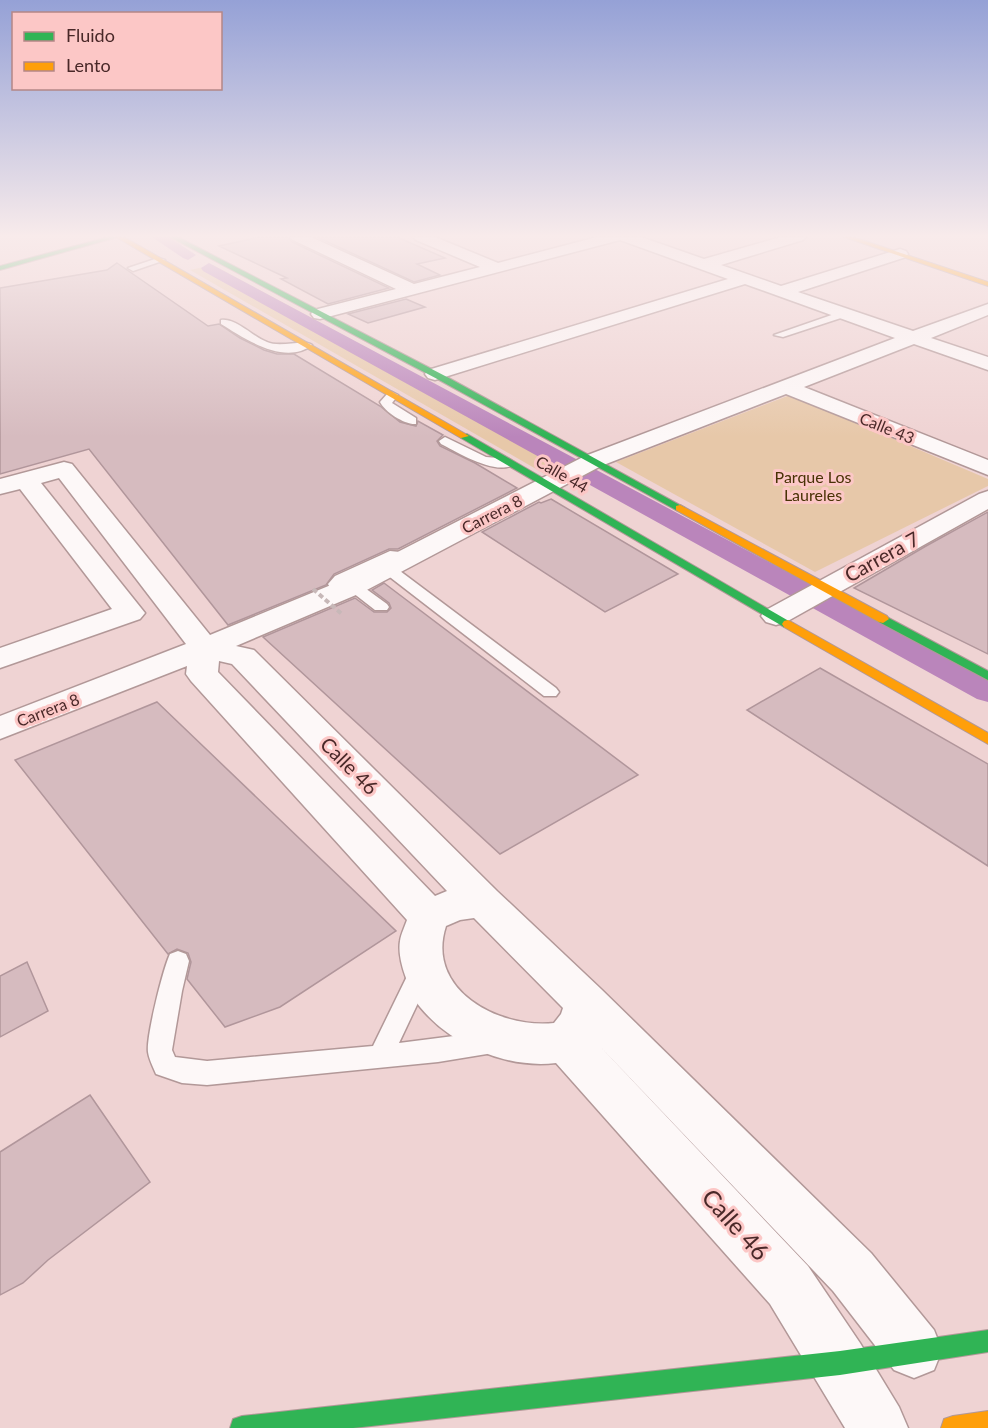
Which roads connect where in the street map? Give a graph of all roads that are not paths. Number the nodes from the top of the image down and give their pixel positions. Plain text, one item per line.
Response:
1 (221, 304) edge
2 (300, 304) edge
3 (360, 304) edge
4 (665, 304) edge
5 (817, 304) edge
6 (988, 309) edge
7 (320, 314) junction
8 (846, 314) junction
9 (248, 324) junction
10 (779, 335) dead end
11 (914, 338) junction
12 (307, 345) junction
13 (988, 364) edge
14 (435, 374) junction
15 (786, 387) junction
16 (392, 395) junction
17 (412, 421) dead end
18 (445, 441) dead end
19 (509, 462) junction
20 (589, 464) junction
21 (988, 468) edge
22 (553, 482) junction
23 (0, 487) edge
24 (31, 487) junction
25 (988, 499) edge
26 (0, 504) edge
27 (398, 563) junction
28 (820, 591) junction
29 (337, 595) junction
30 (381, 607) dead end
31 (782, 613) junction
32 (205, 648) junction
33 (0, 658) edge
34 (988, 676) edge
35 (550, 692) dead end
36 (0, 728) edge
37 (988, 739) edge
38 (483, 902) junction
39 (429, 916) junction
40 (178, 961) dead end
41 (423, 968) junction
42 (576, 1022) junction
43 (504, 1040) junction
44 (380, 1057) junction
45 (988, 1341) edge
46 (914, 1350) junction
47 (840, 1363) junction
48 (988, 1423) edge
49 (243, 1428) edge
50 (878, 1428) edge
51 (952, 1428) edge

1 - 9 street, Calle 44
2 - 7 street, Calle 44
3 - 7 street
4 - 14 street
5 - 8 street
6 - 11 street, Carrera 8
7 - 14 street, Calle 44
8 - 10 lane
8 - 11 street
9 - 12 street, Calle 44
9 - 12 lane
11 - 13 street
11 - 15 street, Carrera 8
12 - 16 street, Calle 44
14 - 20 street, Calle 44
15 - 20 street, Carrera 8
15 - 21 street, Calle 43
16 - 17 lane
16 - 19 street, Calle 44
18 - 19 lane
19 - 22 street, Calle 44
20 - 22 street, Carrera 8
20 - 28 street, Calle 44
22 - 27 street, Carrera 8
22 - 31 street, Calle 44
23 - 24 street
24 - 26 street
24 - 32 street
24 - 33 street
25 - 28 street, Carrera 7
27 - 29 street, Carrera 8
27 - 35 lane
28 - 31 street, Carrera 7
28 - 34 street, Calle 44
29 - 30 lane
29 - 32 street, Carrera 8
31 - 37 street, Calle 44
32 - 36 street, Carrera 8
32 - 38 street, Calle 46
32 - 39 street
38 - 39 street
38 - 42 street, Calle 46
39 - 41 street
40 - 44 lane
41 - 43 street
41 - 44 lane
42 - 43 street
42 - 46 street
42 - 47 street, Calle 46
43 - 44 lane
45 - 46 street
46 - 47 street
47 - 49 street
47 - 50 street, Calle 46
48 - 51 street

